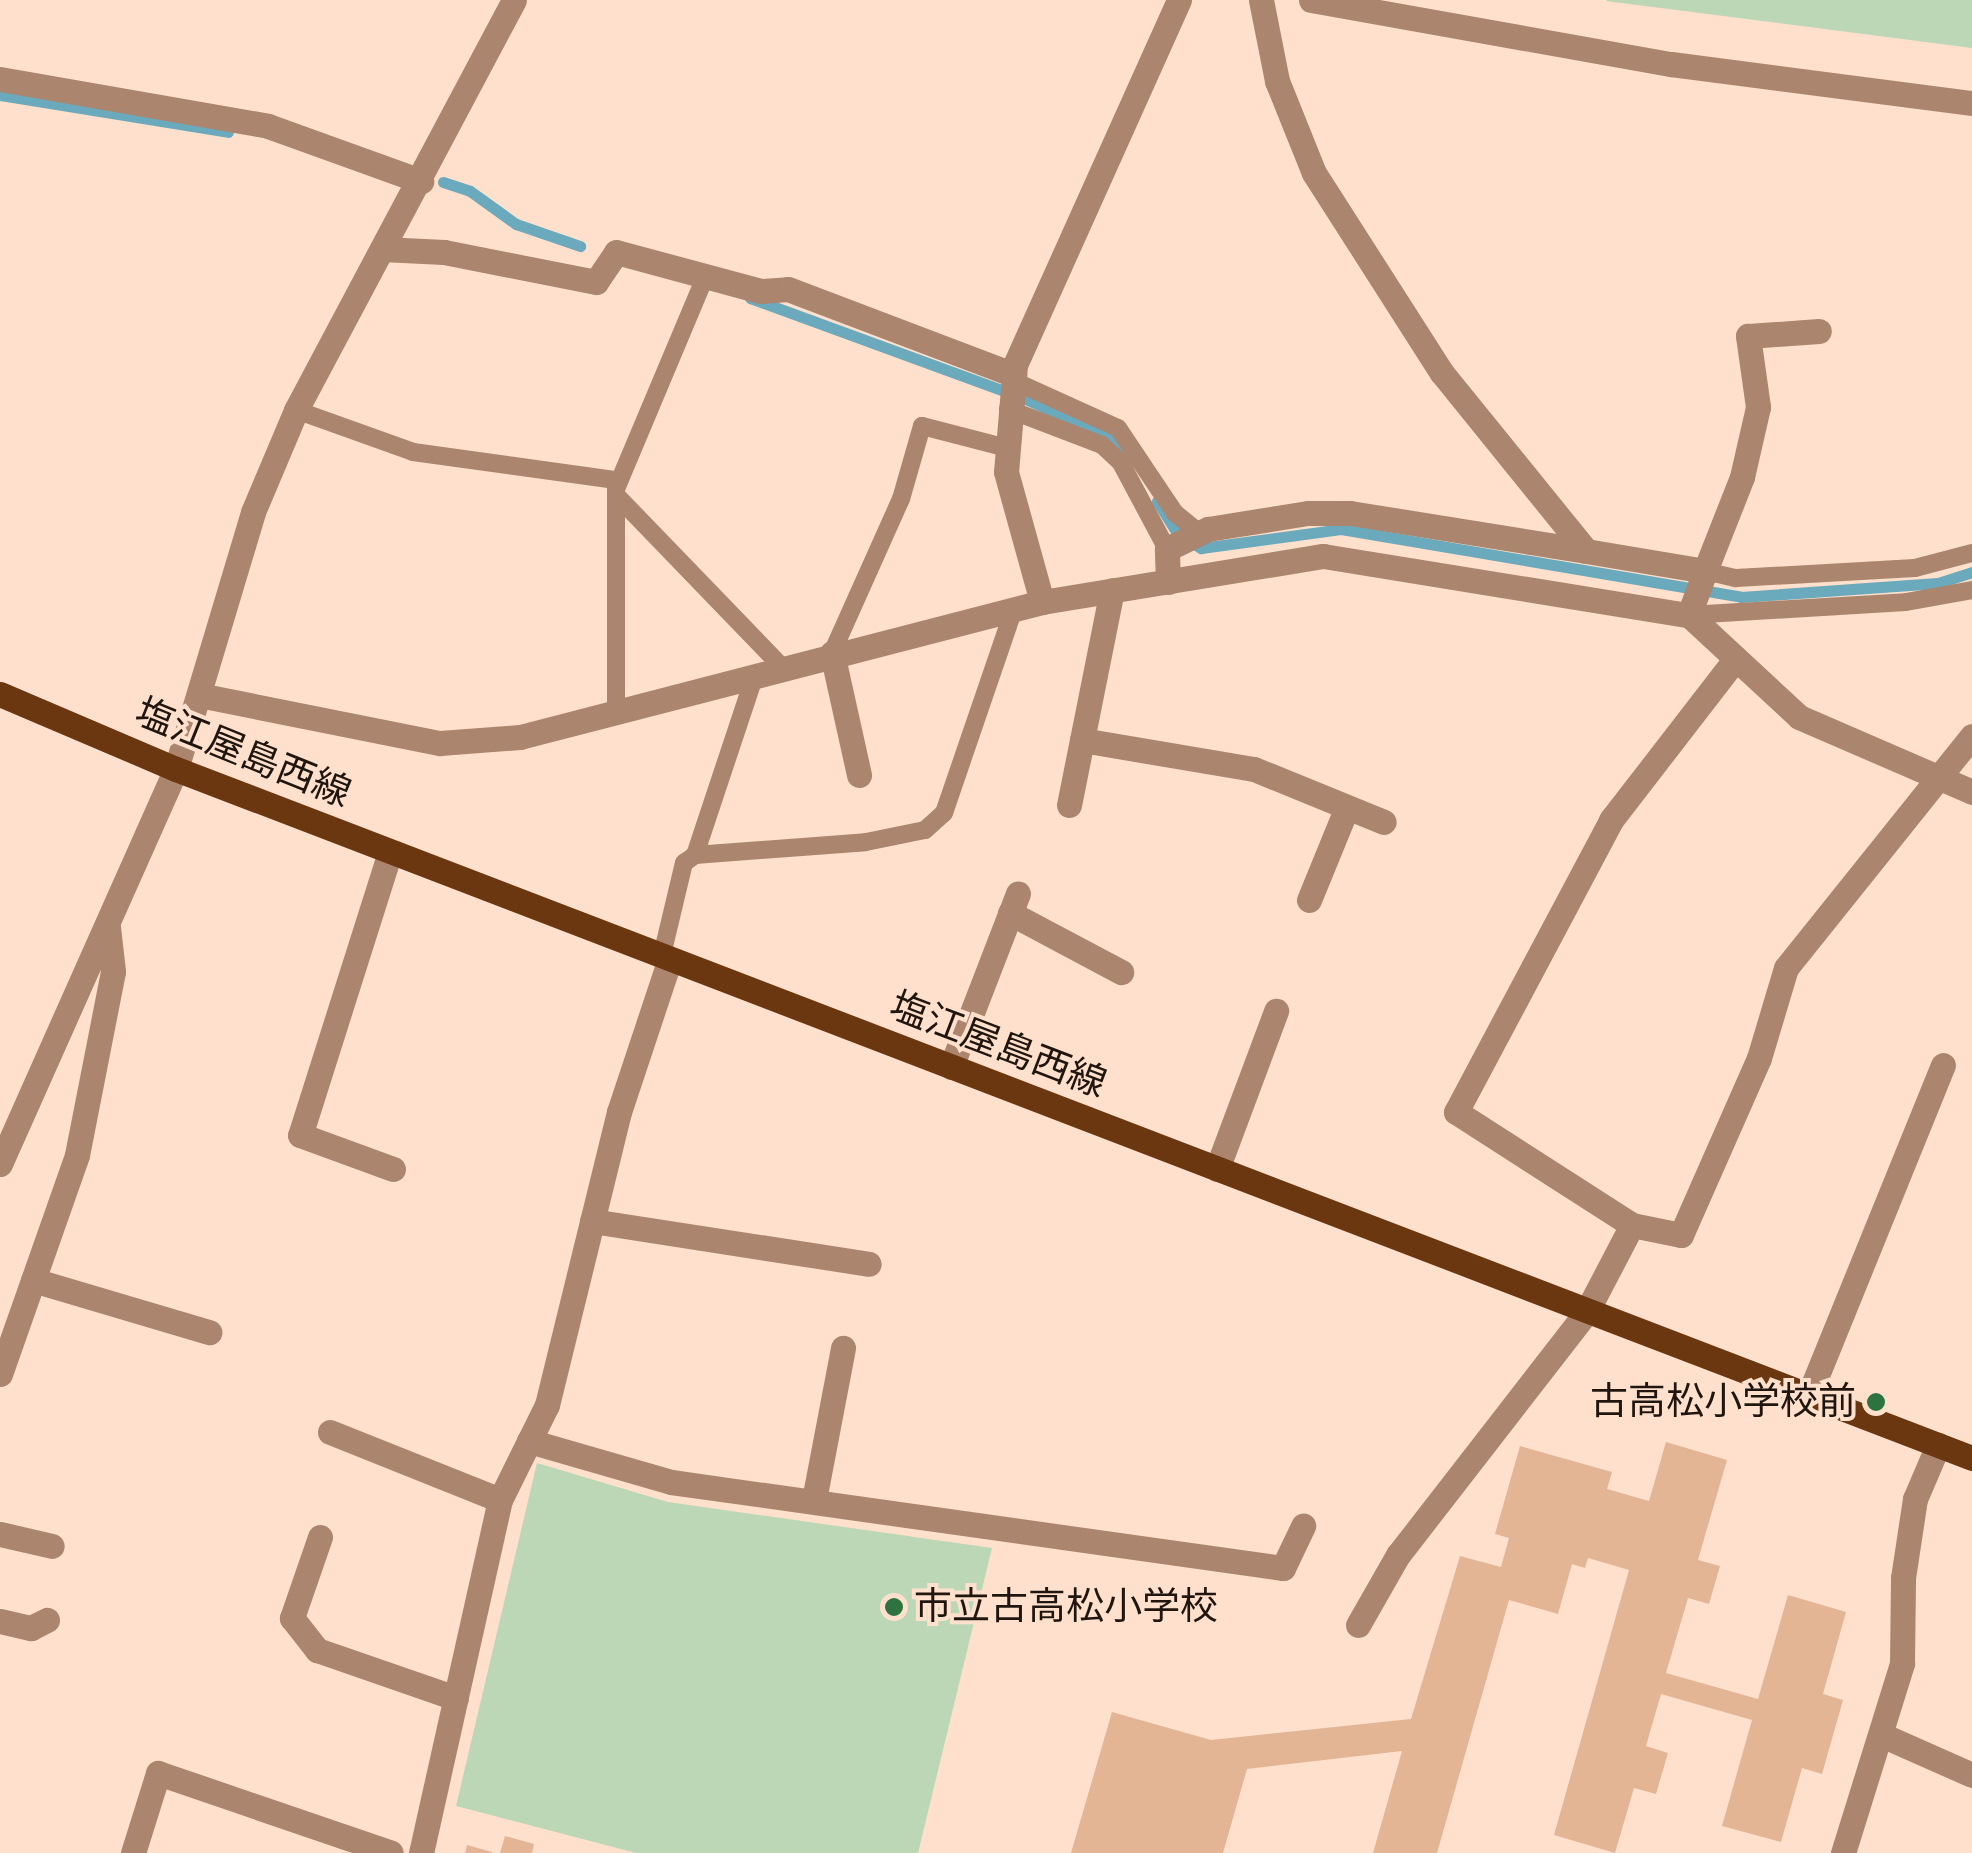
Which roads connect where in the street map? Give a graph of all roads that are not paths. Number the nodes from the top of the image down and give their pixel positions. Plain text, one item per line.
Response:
1 (514, 0) edge
2 (1179, 0) edge
3 (1261, 0) edge
4 (1311, 0) edge
5 (0, 79) edge
6 (1972, 102) edge
7 (421, 180) junction
8 (382, 249) junction
9 (706, 275) junction
10 (1819, 331) dead end
11 (1013, 377) junction
12 (1008, 409) junction
13 (296, 410) junction
14 (1006, 448) junction
15 (616, 492) junction
16 (1200, 534) junction
17 (1170, 548) junction
18 (1586, 551) junction
19 (1972, 553) edge
20 (1704, 575) junction
21 (1168, 582) junction
22 (1112, 590) junction
23 (1972, 590) edge
24 (1042, 602) junction
25 (1014, 608) junction
26 (1690, 612) junction
27 (832, 653) junction
28 (1734, 662) junction
29 (783, 668) junction
30 (754, 678) junction
31 (0, 694) edge
32 (198, 695) junction
33 (616, 716) junction
34 (1972, 736) edge
35 (1082, 740) junction
36 (176, 769) junction
37 (1942, 774) junction
38 (859, 775) dead end
39 (1972, 792) edge
40 (1069, 805) dead end
41 (1346, 807) junction
42 (1384, 822) dead end
43 (390, 852) junction
44 (695, 854) junction
45 (1308, 900) dead end
46 (108, 922) junction
47 (666, 957) junction
48 (1122, 972) dead end
49 (1276, 1012) dead end
50 (1944, 1065) dead end
51 (952, 1067) junction
52 (0, 1164) edge
53 (1217, 1169) junction
54 (393, 1170) dead end
55 (592, 1221) junction
56 (1632, 1225) junction
57 (870, 1264) dead end
58 (33, 1280) junction
59 (1587, 1311) junction
60 (208, 1332) dead end
61 (843, 1348) dead end
62 (0, 1374) edge
63 (1809, 1396) junction
64 (330, 1432) dead end
65 (529, 1441) junction
66 (1938, 1445) junction
67 (1972, 1458) edge
68 (500, 1500) junction
69 (814, 1500) junction
70 (1303, 1526) dead end
71 (0, 1534) edge
72 (320, 1536) dead end
73 (52, 1546) dead end
74 (47, 1620) dead end
75 (0, 1622) edge
76 (1358, 1625) dead end
77 (456, 1698) junction
78 (1884, 1736) junction
79 (1972, 1775) edge
80 (134, 1853) edge
81 (392, 1853) edge
82 (421, 1853) edge
83 (1843, 1853) edge

1 - 7 street
2 - 11 street
3 - 18 street
4 - 6 street
5 - 7 street
7 - 8 street
8 - 9 street
8 - 13 street
9 - 11 street
9 - 15 lane
10 - 20 street
11 - 12 street
11 - 16 lane
12 - 14 street
12 - 17 lane
13 - 15 lane
13 - 32 street
14 - 24 street
14 - 27 lane
15 - 29 lane
15 - 33 lane
16 - 17 street
16 - 18 street
17 - 21 street
18 - 20 street
19 - 20 lane
20 - 26 street
21 - 22 street
21 - 26 street
22 - 24 street
22 - 35 street
23 - 26 lane
24 - 25 street
25 - 27 street
25 - 44 lane
26 - 28 street
27 - 29 street
27 - 38 street
28 - 37 street
28 - 56 street
29 - 30 street
30 - 33 street
30 - 44 lane
31 - 36 main road, 塩江屋島西線
32 - 33 street
32 - 36 street
34 - 37 street
35 - 40 street
35 - 41 street
36 - 43 main road, 塩江屋島西線
36 - 46 street
37 - 39 street
37 - 56 street
41 - 42 street
41 - 45 street
43 - 47 main road, 塩江屋島西線
43 - 54 street
44 - 47 lane
46 - 52 street
46 - 58 street
47 - 51 main road, 塩江屋島西線
47 - 55 street
48 - 51 street
49 - 53 street
50 - 63 street
51 - 53 main road, 塩江屋島西線
53 - 59 main road, 塩江屋島西線
55 - 57 street
55 - 65 street
56 - 59 street
58 - 60 street
58 - 62 street
59 - 63 main road, 塩江屋島西線
59 - 76 street
61 - 69 street
63 - 66 main road, 塩江屋島西線
64 - 68 street
65 - 68 street
65 - 69 street
66 - 67 main road, 塩江屋島西線
66 - 78 street
68 - 77 street
69 - 70 street
71 - 73 street
72 - 77 street
74 - 75 street
77 - 82 street
78 - 79 street
78 - 83 street
80 - 81 street

